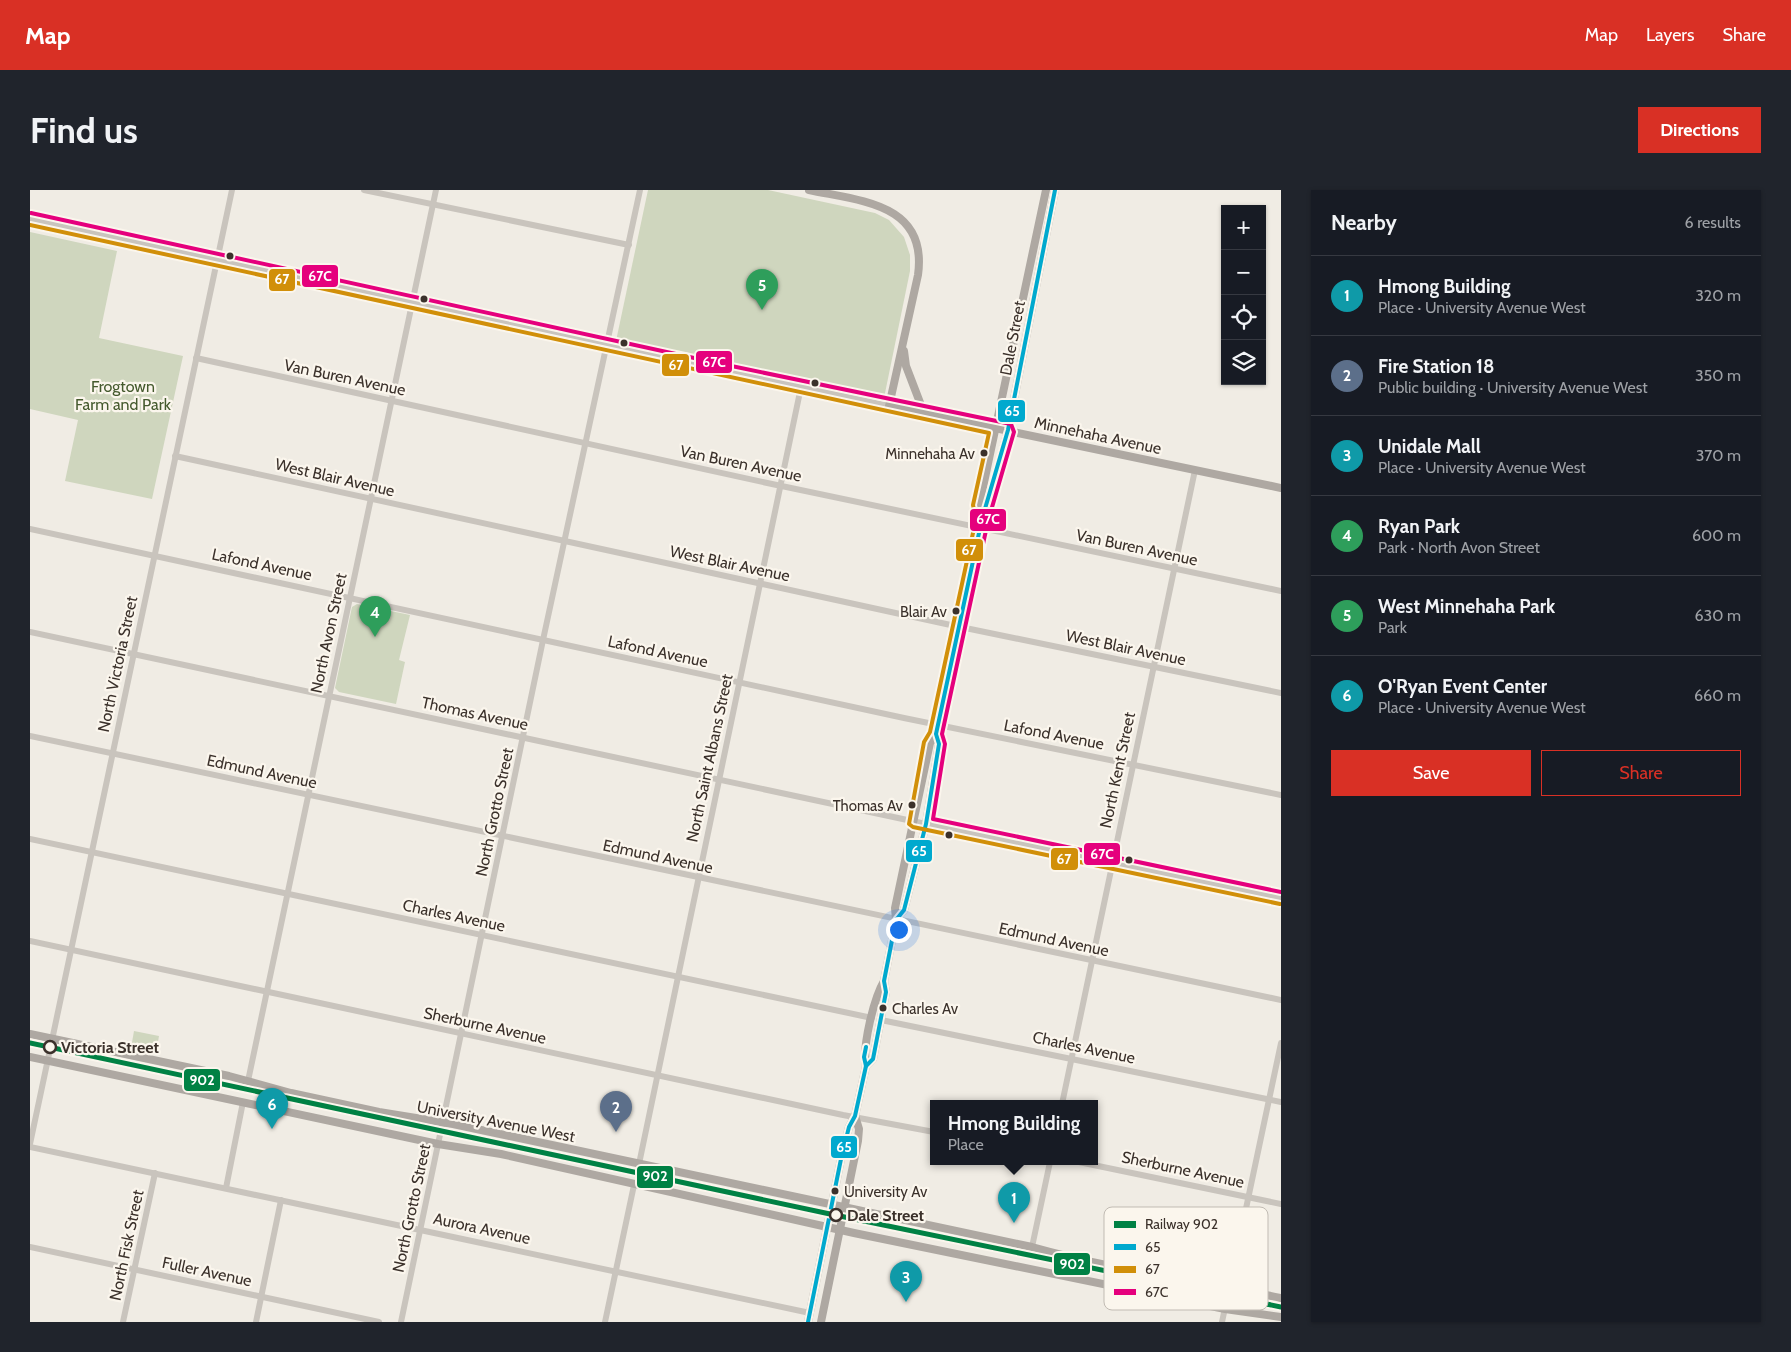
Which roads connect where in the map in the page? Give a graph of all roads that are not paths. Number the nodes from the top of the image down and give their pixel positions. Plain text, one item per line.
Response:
1 (232, 190) edge
2 (364, 190) edge
3 (436, 190) edge
4 (640, 190) edge
5 (809, 190) edge
6 (1046, 190) edge
7 (1056, 190) edge
8 (432, 204) junction
9 (30, 219) edge
10 (629, 245) junction
11 (216, 260) junction
12 (411, 302) junction
13 (903, 344) junction
14 (607, 346) junction
15 (196, 358) junction
16 (801, 387) junction
17 (390, 401) junction
18 (889, 406) junction
19 (924, 413) junction
20 (996, 428) junction
21 (1008, 430) junction
22 (585, 444) junction
23 (175, 456) junction
24 (1194, 470) junction
25 (780, 486) junction
26 (1281, 488) edge
27 (369, 499) junction
28 (982, 519) junction
29 (30, 528) edge
30 (980, 528) junction
31 (565, 542) junction
32 (154, 555) junction
33 (1174, 568) junction
34 (759, 584) junction
35 (1281, 591) edge
36 (349, 598) junction
37 (959, 627) junction
38 (30, 632) edge
39 (543, 640) junction
40 (133, 654) junction
41 (1153, 666) junction
42 (738, 682) junction
43 (1281, 693) edge
44 (328, 696) junction
45 (937, 730) junction
46 (30, 736) edge
47 (524, 738) junction
48 (112, 753) junction
49 (1133, 764) junction
50 (718, 780) junction
51 (308, 795) junction
52 (1281, 795) edge
53 (914, 822) junction
54 (926, 824) junction
55 (503, 837) junction
56 (30, 839) edge
57 (92, 852) junction
58 (1112, 863) junction
59 (698, 878) junction
60 (287, 894) junction
61 (1281, 898) edge
62 (896, 920) junction
63 (482, 935) junction
64 (30, 941) edge
65 (71, 950) junction
66 (1091, 960) junction
67 (677, 977) junction
68 (884, 981) junction
69 (266, 992) junction
70 (1281, 1000) edge
71 (872, 1018) junction
72 (880, 1020) junction
73 (30, 1034) edge
74 (461, 1034) junction
75 (52, 1039) junction
76 (1281, 1043) edge
77 (30, 1057) edge
78 (1071, 1058) junction
79 (48, 1061) junction
80 (866, 1066) junction
81 (657, 1075) junction
82 (248, 1081) junction
83 (1269, 1099) junction
84 (1063, 1100) edge
85 (243, 1102) junction
86 (1281, 1102) edge
87 (855, 1116) junction
88 (443, 1123) junction
89 (930, 1131) edge
90 (438, 1144) junction
91 (30, 1145) edge
92 (639, 1164) junction
93 (1049, 1165) edge
94 (1093, 1165) edge
95 (154, 1173) junction
96 (634, 1185) junction
97 (226, 1188) junction
98 (1248, 1197) junction
99 (280, 1200) junction
100 (1281, 1204) edge
101 (832, 1205) junction
102 (1246, 1207) edge
103 (845, 1208) junction
104 (827, 1227) junction
105 (421, 1229) junction
106 (840, 1230) junction
107 (30, 1247) edge
108 (1032, 1247) junction
109 (1104, 1264) edge
110 (135, 1270) junction
111 (615, 1271) junction
112 (1104, 1284) edge
113 (1268, 1295) edge
114 (261, 1297) junction
115 (1281, 1298) edge
116 (1232, 1310) edge
117 (810, 1313) junction
118 (1281, 1317) edge
119 (123, 1322) edge
120 (256, 1322) edge
121 (379, 1322) edge
122 (401, 1322) edge
123 (605, 1322) edge
124 (808, 1322) edge
125 (821, 1322) edge

1 - 11 street, North Victoria Street
2 - 8 street
3 - 8 street, North Avon Street
4 - 10 street, North Grotto Street
5 - 13 main road
6 - 20 main road, Dale Street
7 - 21 main road, Dale Street
8 - 10 street
8 - 12 street, North Avon Street
9 - 11 street, Minnehaha Avenue
10 - 14 street, North Grotto Street
11 - 12 street, Minnehaha Avenue
11 - 15 street, North Victoria Street
12 - 14 street, Minnehaha Avenue
12 - 17 street, North Avon Street
13 - 18 main road
13 - 19 main road
14 - 16 street, Minnehaha Avenue
14 - 22 street, North Grotto Street
15 - 17 street, Van Buren Avenue
15 - 23 street, North Victoria Street
16 - 18 street, Minnehaha Avenue
16 - 25 street, North Saint Albans Street
17 - 22 street, Van Buren Avenue
17 - 27 street, North Avon Street
18 - 19 main road, Minnehaha Avenue
19 - 20 main road, Minnehaha Avenue
20 - 21 main road, Minnehaha Avenue
20 - 28 main road, Dale Street
21 - 24 main road, Minnehaha Avenue
21 - 28 main road, Dale Street
22 - 25 street, Van Buren Avenue
22 - 31 street, North Grotto Street
23 - 27 street, West Blair Avenue
23 - 32 street, North Victoria Street
24 - 26 main road, Minnehaha Avenue
24 - 33 street, North Kent Street
25 - 30 street, Van Buren Avenue
25 - 34 street, North Saint Albans Street
27 - 31 street, West Blair Avenue
27 - 36 street, North Avon Street
28 - 30 main road, Dale Street
29 - 32 street, Lafond Avenue
30 - 33 street, Van Buren Avenue
30 - 37 main road, Dale Street
31 - 34 street, West Blair Avenue
31 - 39 street, North Grotto Street
32 - 36 street, Lafond Avenue
32 - 40 street, North Victoria Street
33 - 35 street, Van Buren Avenue
33 - 41 street, North Kent Street
34 - 37 street, West Blair Avenue
34 - 42 street, North Saint Albans Street
36 - 39 street, Lafond Avenue
36 - 44 street, North Avon Street
37 - 41 street, West Blair Avenue
37 - 45 main road, Dale Street
38 - 40 street, Thomas Avenue
39 - 42 street, Lafond Avenue
39 - 47 street, North Grotto Street
40 - 44 street, Thomas Avenue
40 - 48 street, North Victoria Street
41 - 43 street, West Blair Avenue
41 - 49 street, North Kent Street
42 - 45 street, Lafond Avenue
42 - 50 street, North Saint Albans Street
44 - 47 street, Thomas Avenue
44 - 51 street, North Avon Street
45 - 49 street, Lafond Avenue
45 - 53 main road, Dale Street
45 - 54 main road, Dale Street
46 - 48 street, Edmund Avenue
47 - 50 street, Thomas Avenue
47 - 55 street, North Grotto Street
48 - 51 street, Edmund Avenue
48 - 57 street, North Victoria Street
49 - 52 street, Lafond Avenue
49 - 58 street, North Kent Street
50 - 53 street, Thomas Avenue
50 - 59 street, North Saint Albans Street
51 - 55 street, Edmund Avenue
51 - 60 street, North Avon Street
53 - 54 street, Thomas Avenue
53 - 62 main road, Dale Street
54 - 58 street, Thomas Avenue
54 - 62 main road, Dale Street
55 - 59 street, Edmund Avenue
55 - 63 street, North Grotto Street
56 - 57 street, Charles Avenue
57 - 60 street, Charles Avenue
57 - 65 street, North Victoria Street
58 - 61 street, Thomas Avenue
58 - 66 street, North Kent Street
59 - 62 street, Edmund Avenue
59 - 67 street, North Saint Albans Street
60 - 63 street, Charles Avenue
60 - 69 street, North Avon Street
62 - 66 street, Edmund Avenue
62 - 68 main road, Dale Street
63 - 67 street, Charles Avenue
63 - 74 street, North Grotto Street
64 - 65 street, Sherburne Avenue
65 - 69 street, Sherburne Avenue
65 - 75 street, North Victoria Street
66 - 70 street, Edmund Avenue
66 - 78 street, North Kent Street
67 - 71 street, Charles Avenue
67 - 81 street, North Saint Albans Street
68 - 71 main road, Dale Street
68 - 72 main road, Dale Street
69 - 74 street, Sherburne Avenue
69 - 82 street, North Avon Street
71 - 80 main road, Dale Street
72 - 78 street, Charles Avenue
72 - 80 main road, Dale Street
73 - 75 main road, University Avenue West
74 - 81 street, Sherburne Avenue
74 - 88 street, North Grotto Street
75 - 79 street, North Victoria Street
75 - 82 main road, University Avenue West
76 - 83 street
77 - 79 main road, University Avenue West
78 - 83 street, Charles Avenue
78 - 84 street, North Kent Street
79 - 85 main road, University Avenue West
79 - 91 street, North Victoria Street
80 - 87 main road, Dale Street
81 - 87 street, Sherburne Avenue
81 - 92 street, North Saint Albans Street
82 - 88 main road, University Avenue West
83 - 86 street, Charles Avenue
83 - 98 street
85 - 90 main road, University Avenue West
85 - 97 street
87 - 89 street, Sherburne Avenue
87 - 101 main road, Dale Street
87 - 103 main road, Dale Street
88 - 90 street, North Grotto Street
88 - 92 main road, University Avenue West
90 - 96 main road, University Avenue West
90 - 105 street, North Grotto Street
91 - 95 street, Aurora Avenue
92 - 101 main road, University Avenue West
93 - 108 street
94 - 98 street, Sherburne Avenue
95 - 97 street, Aurora Avenue
95 - 110 street, North Fisk Street
96 - 104 main road, University Avenue West
96 - 111 street
97 - 99 street, Aurora Avenue
98 - 100 street, Sherburne Avenue
98 - 102 street
99 - 105 street, Aurora Avenue
99 - 114 street
101 - 103 main road, University Avenue West
101 - 104 main road, Dale Street
103 - 106 main road, Dale Street
103 - 108 main road, University Avenue West
104 - 106 main road, University Avenue West
104 - 117 main road, Dale Street
105 - 111 street, Aurora Avenue
105 - 122 street, North Grotto Street
106 - 112 main road, University Avenue West
106 - 125 main road, Dale Street
107 - 110 street, Fuller Avenue
108 - 109 main road, University Avenue West
110 - 114 street, Fuller Avenue
110 - 119 street, North Fisk Street
111 - 117 street, Aurora Avenue
111 - 123 street
113 - 115 main road, University Avenue West
114 - 120 street
114 - 121 street, Fuller Avenue
116 - 118 main road, University Avenue West
117 - 124 main road, Dale Street

